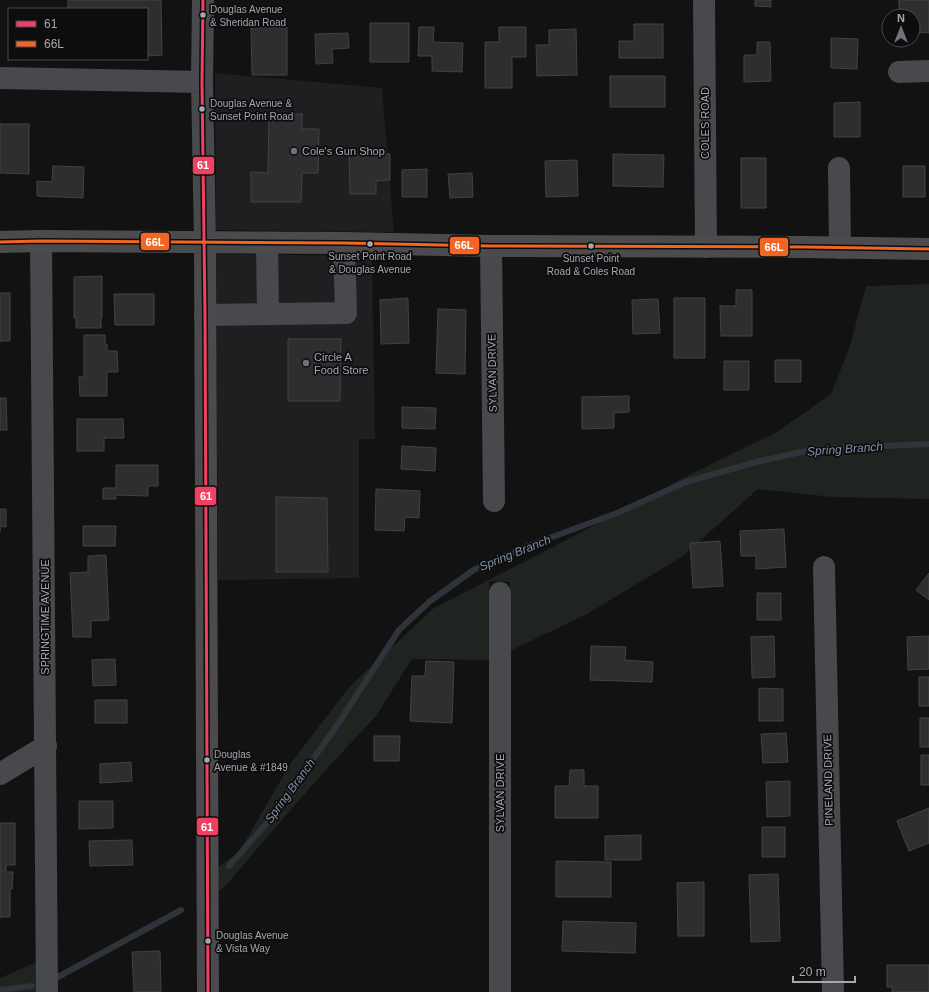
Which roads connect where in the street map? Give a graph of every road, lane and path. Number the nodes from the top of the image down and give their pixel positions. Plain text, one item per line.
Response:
1 (203, 0) edge
2 (704, 0) edge
3 (929, 71) edge
4 (899, 72) dead end
5 (0, 78) edge
6 (202, 82) junction
7 (839, 168) dead end
8 (41, 241) junction
9 (0, 242) edge
10 (205, 242) junction
11 (267, 243) junction
12 (344, 243) junction
13 (491, 246) junction
14 (706, 247) junction
15 (840, 248) junction
16 (929, 250) edge
17 (268, 314) junction
18 (205, 315) junction
19 (494, 501) dead end
20 (824, 567) dead end
21 (500, 594) dead end
22 (46, 746) junction
23 (0, 774) edge
24 (48, 992) edge
25 (208, 992) edge
26 (500, 992) edge
27 (833, 992) edge

1 - 6 street
2 - 14 street, COLES ROAD
3 - 4 street
5 - 6 street
6 - 10 street
7 - 15 street
8 - 9 main road
8 - 10 main road
8 - 22 street, SPRINGTIME AVENUE
10 - 11 main road
10 - 18 main road
11 - 12 main road
11 - 17 street
12 - 13 main road
12 - 17 street
13 - 14 main road
13 - 19 street, SYLVAN DRIVE
14 - 15 main road
15 - 16 main road
17 - 18 street
18 - 25 main road
20 - 27 street, PINELAND DRIVE
21 - 26 street, SYLVAN DRIVE
22 - 23 street
22 - 24 street, SPRINGTIME AVENUE

